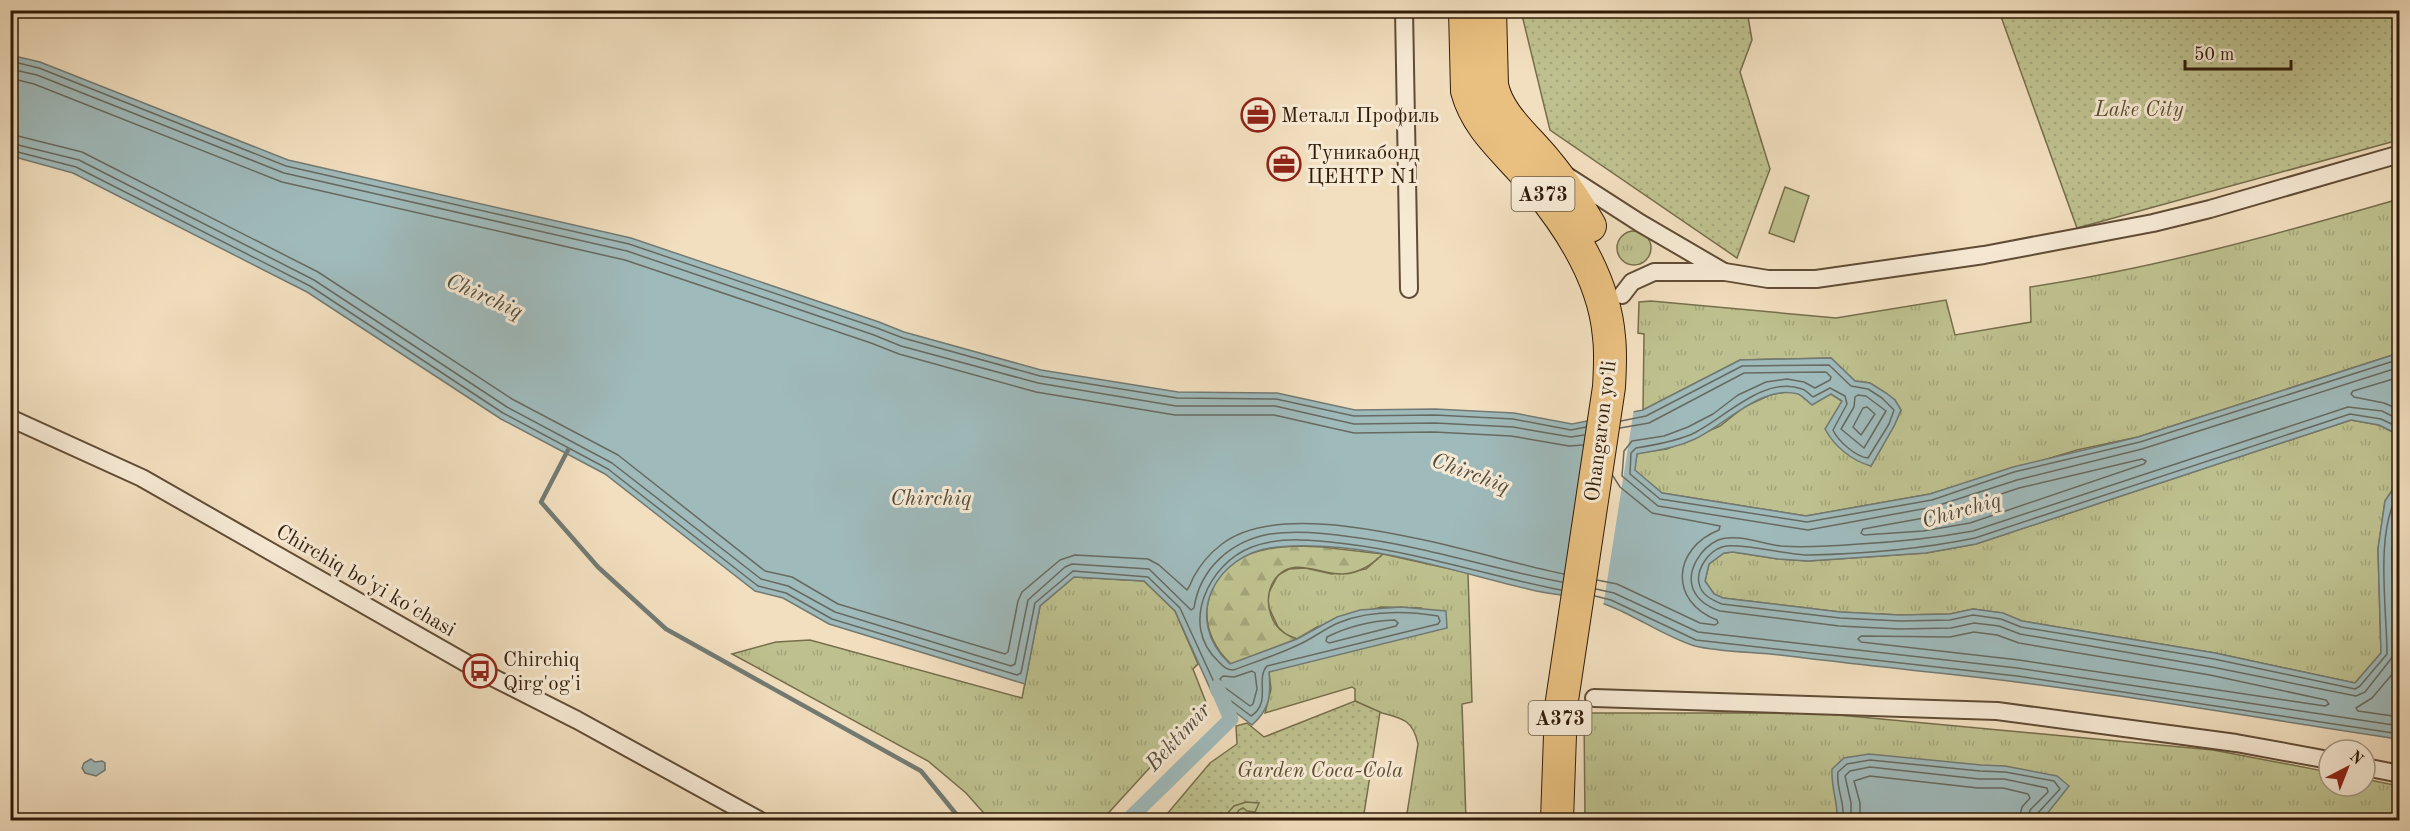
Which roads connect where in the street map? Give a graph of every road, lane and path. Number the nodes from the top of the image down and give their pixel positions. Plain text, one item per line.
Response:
1 (1404, 10) edge
2 (1465, 10) edge
3 (1490, 10) edge
4 (2400, 154) edge
5 (1548, 164) junction
6 (1725, 272) junction
7 (1409, 289) dead end
8 (1622, 295) junction
9 (1618, 388) junction
10 (10, 418) edge
11 (1582, 618) junction
12 (1594, 698) dead end
13 (2317, 758) edge
14 (2377, 769) edge
15 (2400, 774) edge
16 (759, 820) edge
17 (1557, 820) edge
18 (1577, 820) edge

1 - 7 street
2 - 9 highway, Ohangaron yoʻli / A373
3 - 5 highway, Ohangaron yoʻli / A373
4 - 6 street
5 - 6 street
5 - 8 highway, Ohangaron yoʻli / A373
6 - 8 street
8 - 9 highway, Ohangaron yoʻli / A373
9 - 11 highway, Ohangaron yoʻli / A373
10 - 16 street, Chirchiq bo'yi ko'chasi
11 - 17 highway, Ohangaron yoʻli / A373
11 - 18 highway, Ohangaron yoʻli / A373
12 - 13 street
14 - 15 street

